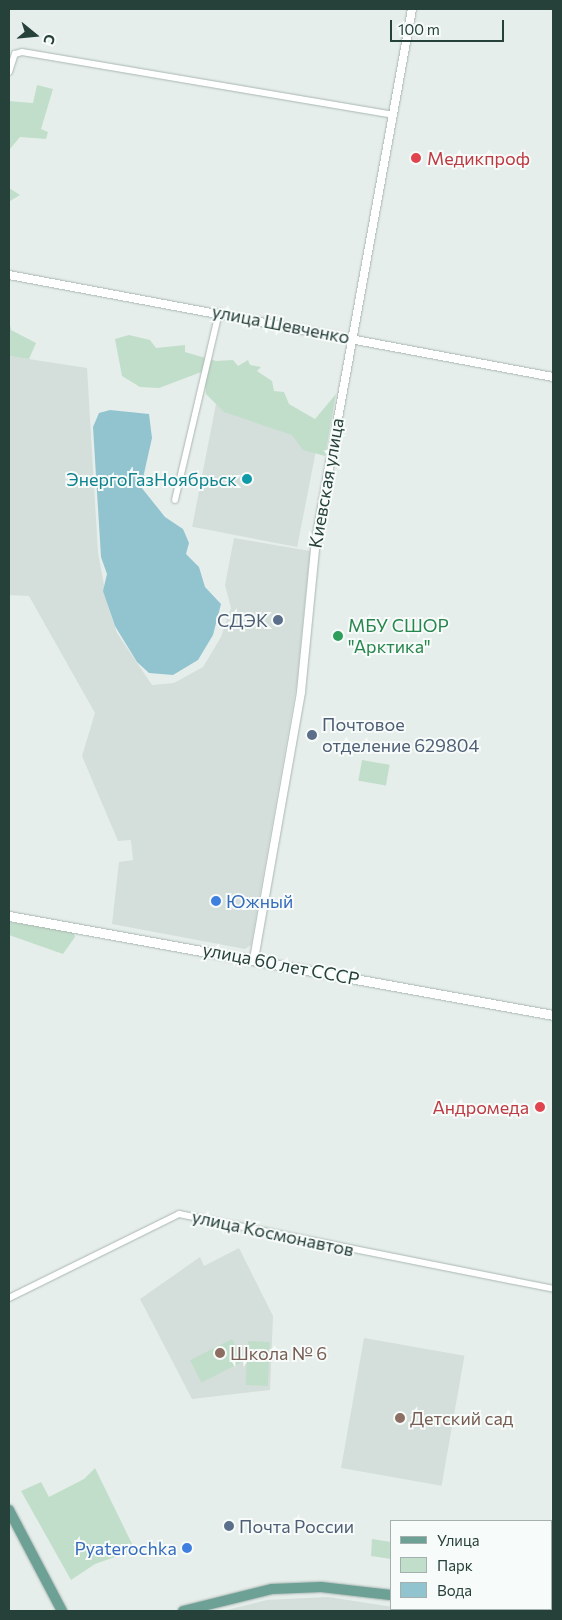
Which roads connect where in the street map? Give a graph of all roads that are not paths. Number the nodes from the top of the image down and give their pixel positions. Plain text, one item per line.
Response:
1 (412, 9) edge
2 (9, 72) edge
3 (393, 115) junction
4 (9, 275) edge
5 (220, 311) junction
6 (351, 338) junction
7 (553, 377) edge
8 (175, 500) dead end
9 (9, 916) edge
10 (254, 959) junction
11 (553, 1015) edge
12 (553, 1289) edge
13 (9, 1298) edge
14 (9, 1510) edge
15 (390, 1595) edge
16 (553, 1606) edge
17 (62, 1611) edge
18 (183, 1611) edge
19 (552, 1611) edge

1 - 3 street, Киевская улица
2 - 3 street
3 - 6 street, Киевская улица
4 - 5 street, улица Шевченко
5 - 6 street, улица Шевченко
5 - 8 street
6 - 7 street, улица Шевченко
6 - 10 street, Киевская улица
9 - 10 main road, улица 60 лет СССР
10 - 11 main road, улица 60 лет СССР
12 - 13 street, улица Космонавтов
14 - 17 main road
15 - 18 main road
16 - 19 street

